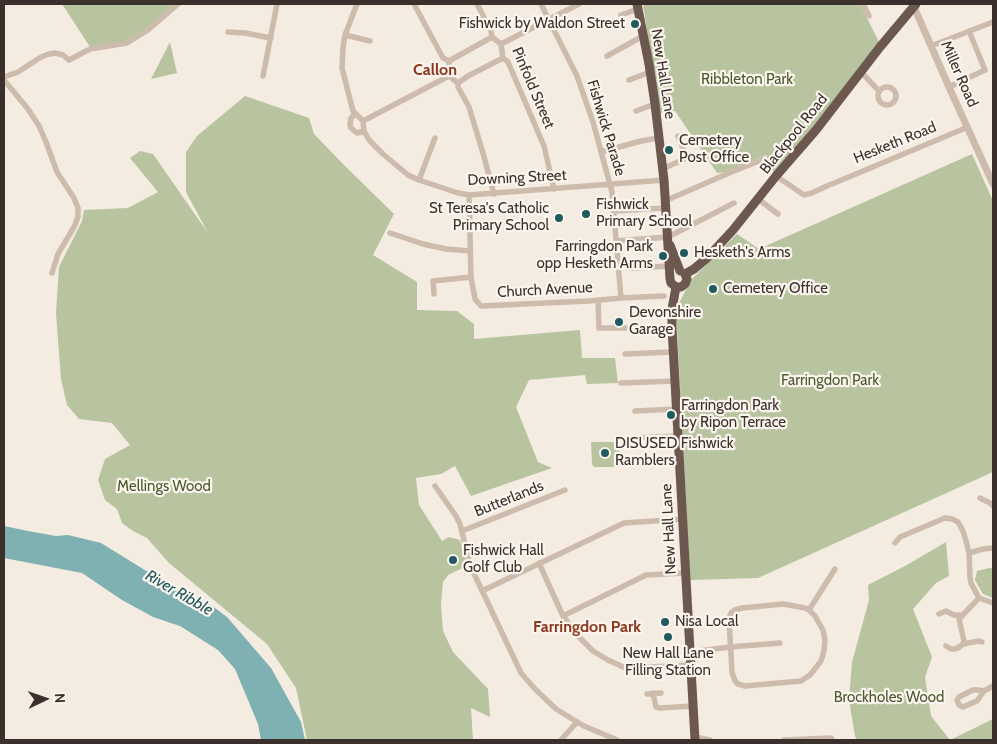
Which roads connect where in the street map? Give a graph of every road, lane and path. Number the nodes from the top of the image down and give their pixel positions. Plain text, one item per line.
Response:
1 (178, 4) edge
2 (277, 4) edge
3 (357, 4) edge
4 (414, 4) edge
5 (477, 4) edge
6 (541, 4) edge
7 (579, 4) edge
8 (863, 4) edge
9 (914, 5) edge
10 (637, 6) edge
11 (621, 15) dead end
12 (869, 16) dead end
13 (550, 20) junction
14 (993, 22) edge
15 (969, 31) junction
16 (228, 32) dead end
17 (345, 34) junction
18 (643, 36) junction
19 (271, 38) junction
20 (492, 38) junction
21 (370, 41) dead end
22 (501, 44) junction
23 (931, 46) junction
24 (607, 56) dead end
25 (503, 58) junction
26 (449, 61) junction
27 (650, 72) junction
28 (861, 72) junction
29 (262, 76) dead end
30 (449, 76) junction
31 (4, 78) edge
32 (629, 80) dead end
33 (458, 83) junction
34 (948, 87) junction
35 (879, 91) dead end
36 (655, 104) junction
37 (636, 111) dead end
38 (355, 114) junction
39 (363, 121) junction
40 (968, 127) junction
41 (364, 131) junction
42 (678, 136) dead end
43 (435, 138) dead end
44 (658, 138) junction
45 (601, 152) junction
46 (764, 160) dead end
47 (662, 169) junction
48 (776, 176) junction
49 (992, 179) edge
50 (419, 180) junction
51 (664, 180) junction
52 (610, 185) junction
53 (554, 189) junction
54 (494, 194) junction
55 (468, 195) junction
56 (758, 199) junction
57 (734, 203) dead end
58 (665, 205) junction
59 (614, 211) junction
60 (778, 214) dead end
61 (390, 233) dead end
62 (668, 237) junction
63 (616, 241) junction
64 (470, 251) junction
65 (633, 268) dead end
66 (676, 271) junction
67 (52, 273) dead end
68 (471, 277) junction
69 (676, 287) junction
70 (434, 294) dead end
71 (664, 296) dead end
72 (621, 298) junction
73 (598, 300) junction
74 (672, 328) junction
75 (674, 352) junction
76 (625, 354) dead end
77 (675, 381) junction
78 (621, 383) dead end
79 (676, 409) junction
80 (635, 410) dead end
81 (678, 436) junction
82 (633, 438) dead end
83 (435, 486) dead end
84 (565, 490) dead end
85 (980, 498) dead end
86 (993, 506) edge
87 (682, 519) junction
88 (462, 532) junction
89 (895, 543) dead end
90 (993, 548) edge
91 (968, 553) junction
92 (540, 563) junction
93 (835, 569) dead end
94 (685, 573) junction
95 (482, 591) junction
96 (979, 598) junction
97 (993, 603) edge
98 (809, 610) junction
99 (939, 614) dead end
100 (962, 615) junction
101 (563, 616) junction
102 (982, 642) dead end
103 (780, 643) dead end
104 (963, 644) junction
105 (946, 646) dead end
106 (730, 647) junction
107 (690, 652) junction
108 (690, 665) junction
109 (993, 686) edge
110 (984, 691) dead end
111 (661, 693) dead end
112 (693, 706) junction
113 (577, 722) junction
114 (695, 738) edge
115 (832, 739) edge
116 (561, 740) edge
117 (617, 740) edge
118 (710, 740) edge
119 (784, 740) edge

1 - 31 street
2 - 19 street
3 - 17 street
4 - 26 street
5 - 20 street, Pinfold Street
6 - 13 street, Fishwick Parade
7 - 13 street
8 - 12 street
9 - 23 street, Miller Road
9 - 28 highway, Blackpool Road
10 - 11 street
10 - 18 highway, New Hall Lane
13 - 22 street
13 - 45 street, Fishwick Parade
14 - 15 street
15 - 23 street
15 - 34 street
16 - 19 street
17 - 21 street
17 - 38 street
18 - 24 street
18 - 27 highway, New Hall Lane
19 - 29 street
20 - 22 street, Pinfold Street
20 - 26 street
22 - 25 street, Pinfold Street
23 - 34 street, Miller Road
25 - 33 street
25 - 53 street, Pinfold Street
26 - 30 street
27 - 32 street
27 - 36 highway, New Hall Lane
28 - 35 street
28 - 48 highway, Blackpool Road
30 - 33 street
30 - 39 street
31 - 67 street
33 - 54 street
34 - 40 street, Miller Road
36 - 37 street
36 - 44 highway, New Hall Lane
38 - 39 street
38 - 41 street
39 - 41 street
40 - 48 street, Hesketh Road
40 - 49 street, Miller Road
41 - 50 street, Downing Street
42 - 47 street
43 - 50 street
44 - 45 street
44 - 47 highway, New Hall Lane
45 - 52 street, Fishwick Parade
46 - 58 street
47 - 51 highway, New Hall Lane
48 - 56 highway, Blackpool Road
50 - 55 street, Downing Street
51 - 52 street, Downing Street
51 - 58 highway, New Hall Lane
52 - 53 street, Downing Street
52 - 59 street, Fishwick Parade
53 - 54 street, Downing Street
54 - 55 street, Downing Street
55 - 64 street
56 - 60 street
56 - 66 highway, Blackpool Road
57 - 62 street
58 - 59 street
58 - 62 highway, New Hall Lane
59 - 63 street, Fishwick Parade
61 - 64 street
62 - 63 street
62 - 66 highway, New Hall Lane
63 - 72 street, Fishwick Parade
64 - 68 street
65 - 66 street
66 - 69 highway, New Hall Lane
66 - 69 highway, Blackpool Road
68 - 70 street
68 - 73 street, Church Avenue
69 - 74 highway, New Hall Lane
71 - 72 street, Church Avenue
72 - 73 street, Church Avenue
73 - 74 street
74 - 75 highway, New Hall Lane
75 - 76 street
75 - 77 highway, New Hall Lane
77 - 78 street
77 - 79 highway, New Hall Lane
79 - 80 street
79 - 81 highway, New Hall Lane
81 - 82 street
81 - 87 highway, New Hall Lane
83 - 88 street
84 - 88 street, Butterlands
85 - 86 street
87 - 92 street
87 - 94 highway, New Hall Lane
88 - 95 street
89 - 91 street
90 - 91 street
91 - 96 street
92 - 95 street
92 - 101 street
93 - 98 street
94 - 101 street
94 - 107 highway, New Hall Lane
95 - 113 street
96 - 97 street
96 - 100 street
98 - 106 street
98 - 106 street
99 - 100 street
100 - 104 street
101 - 108 street
102 - 104 street
103 - 106 street
104 - 105 street
106 - 107 street
107 - 108 highway, New Hall Lane
108 - 112 highway, New Hall Lane
109 - 110 street
111 - 112 street
112 - 114 highway, New Hall Lane
113 - 116 street
113 - 117 street
114 - 118 street
115 - 119 street

